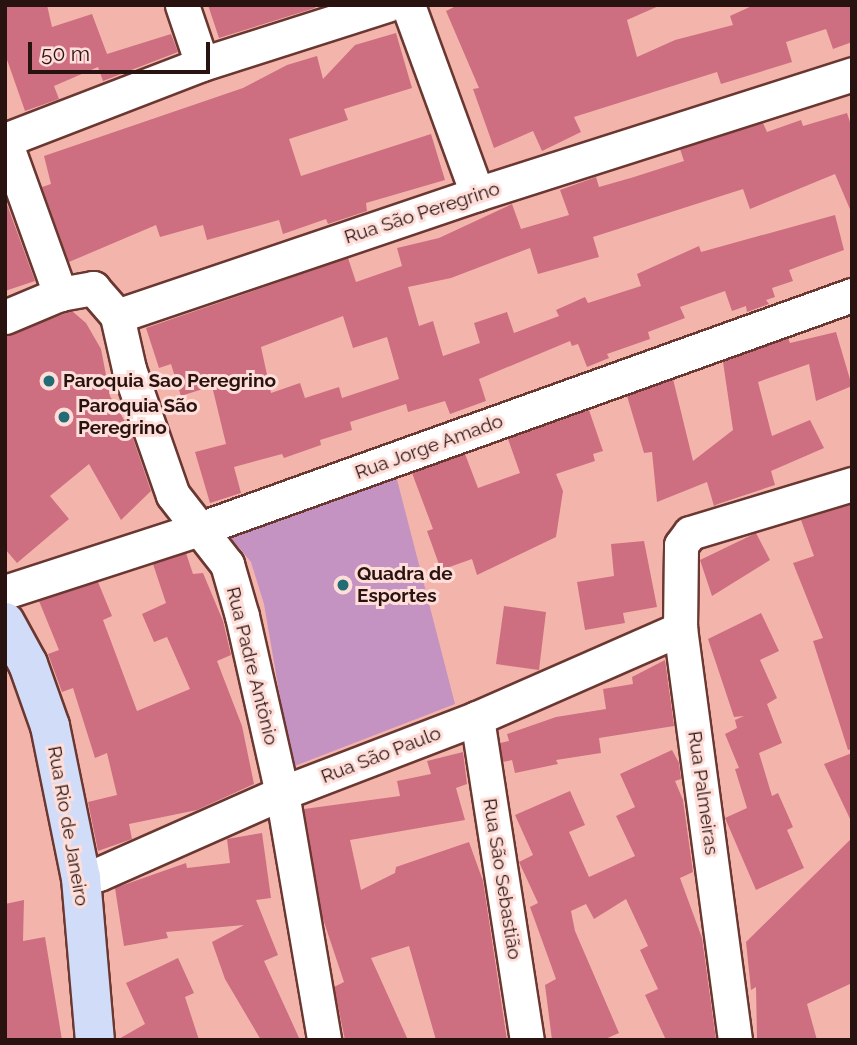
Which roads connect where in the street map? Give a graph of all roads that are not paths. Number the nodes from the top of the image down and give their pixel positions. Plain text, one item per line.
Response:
1 (182, 5) edge
2 (387, 5) edge
3 (408, 5) edge
4 (202, 64) junction
5 (852, 74) edge
6 (5, 140) edge
7 (477, 194) junction
8 (60, 295) junction
9 (852, 295) edge
10 (117, 316) junction
11 (5, 317) edge
12 (852, 484) edge
13 (202, 528) junction
14 (5, 593) edge
15 (5, 622) edge
16 (680, 629) junction
17 (477, 719) junction
18 (282, 793) junction
19 (81, 878) junction
20 (95, 1040) edge
21 (324, 1040) edge
22 (527, 1040) edge
23 (735, 1040) edge

1 - 4 street
2 - 4 street
3 - 7 street
4 - 6 street
5 - 7 street, Rua São Peregrino
6 - 8 street
7 - 10 street, Rua São Peregrino
8 - 10 street
8 - 11 street
9 - 13 street, Rua Jorge Amado
10 - 13 street, Rua Padre Antônio
12 - 16 street, Rua Palmeiras
13 - 14 street, Rua Jorge Amado
13 - 18 street, Rua Padre Antônio
15 - 19 main road, Rua Rio de Janeiro
16 - 17 street, Rua São Paulo
16 - 23 street, Rua Palmeiras
17 - 18 street, Rua São Paulo
17 - 22 street, Rua São Sebastião
18 - 19 street, Rua São Paulo
18 - 21 street, Rua Padre Antônio
19 - 20 main road, Rua Rio de Janeiro

